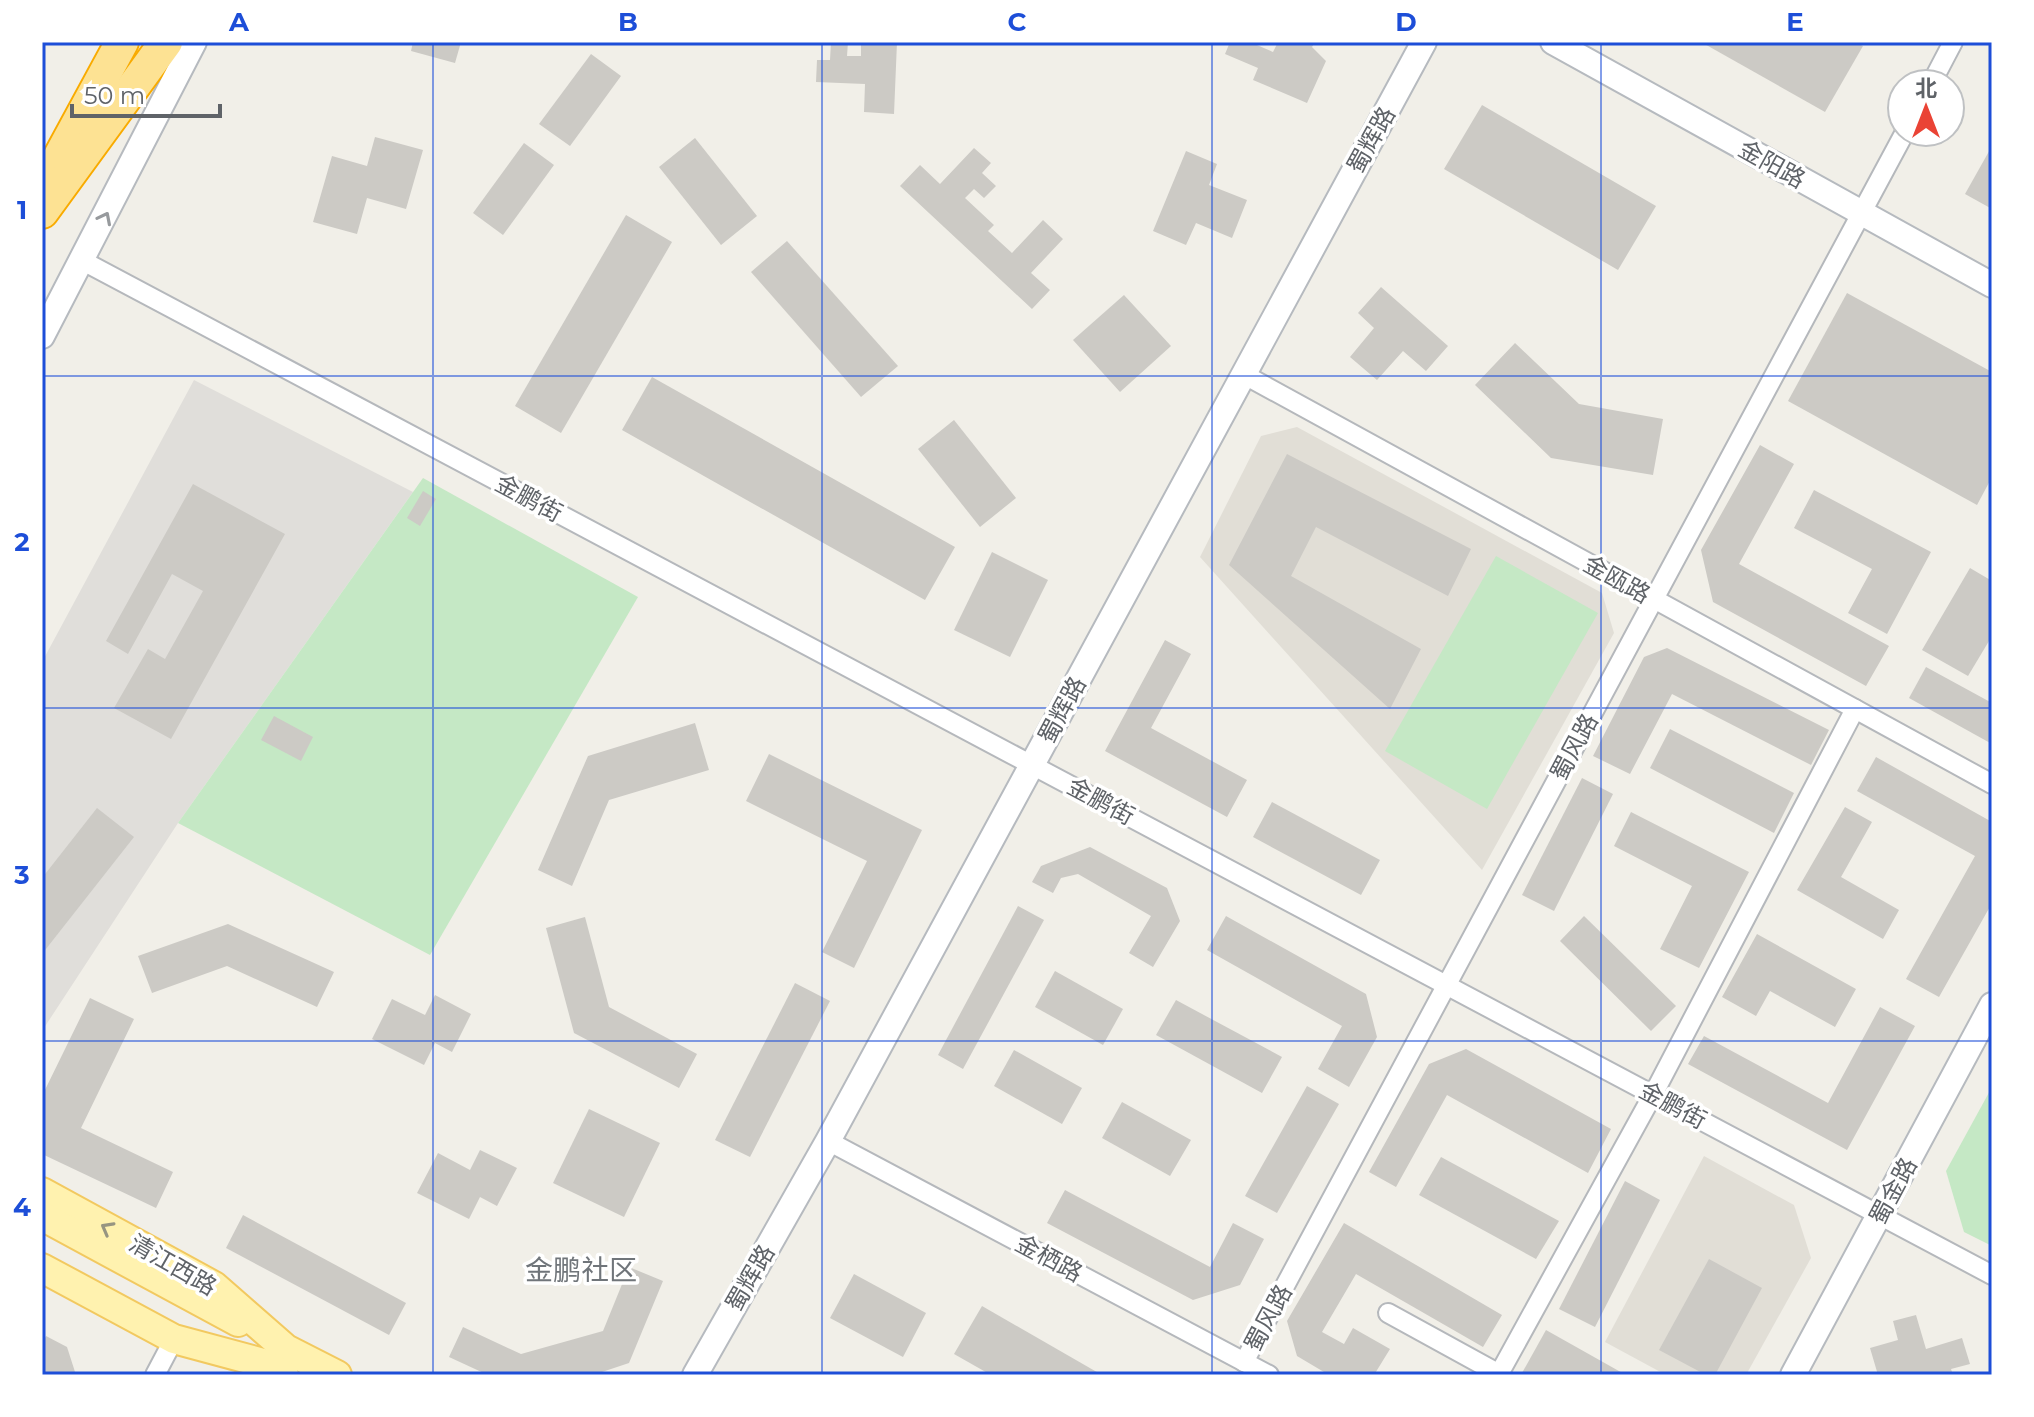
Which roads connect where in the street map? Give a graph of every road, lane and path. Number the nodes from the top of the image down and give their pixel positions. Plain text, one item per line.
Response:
1 (122, 42) edge
2 (166, 42) edge
3 (194, 42) edge
4 (1424, 42) edge
5 (1553, 42) edge
6 (1953, 42) edge
7 (1939, 68) edge
8 (1896, 148) edge
9 (42, 190) edge
10 (42, 212) edge
11 (1861, 214) junction
12 (83, 261) junction
13 (1992, 285) edge
14 (42, 336) edge
15 (1243, 374) junction
16 (1654, 599) junction
17 (1855, 709) junction
18 (1032, 765) junction
19 (1992, 784) edge
20 (1446, 985) junction
21 (1992, 1005) edge
22 (1653, 1095) junction
23 (828, 1141) junction
24 (42, 1192) edge
25 (1880, 1215) junction
26 (42, 1216) edge
27 (42, 1246) edge
28 (42, 1268) edge
29 (1992, 1275) edge
30 (1388, 1313) dead end
31 (181, 1333) junction
32 (278, 1362) edge
33 (1244, 1362) junction
34 (1500, 1374) edge
35 (155, 1375) edge
36 (337, 1375) edge
37 (695, 1375) edge
38 (1269, 1375) edge
39 (1793, 1375) edge

1 - 9 highway
2 - 10 highway
12 -> 3 street
4 - 15 street, 蜀辉路
5 - 11 street, 金阳路
6 - 7 street
8 - 11 street, 蜀风路
11 - 13 street, 金阳路
11 - 16 street, 蜀风路
12 - 14 street
12 - 18 street, 金鹏街
15 - 16 street, 金瓯路
15 - 18 street, 蜀辉路
16 - 17 street, 金瓯路
16 - 20 street, 蜀风路
17 - 19 street, 金瓯路
17 - 22 street
18 - 20 street, 金鹏街
18 - 23 street, 蜀辉路
20 - 22 street, 金鹏街
20 - 33 street, 蜀风路
21 - 25 street, 蜀金路
22 - 25 street, 金鹏街
22 - 34 street
23 - 33 street, 金栖路
23 - 37 street, 蜀辉路
32 -> 24 main road, 清江西路
25 - 29 street, 金鹏街
25 - 39 street, 蜀金路
26 - 32 main road
27 - 31 main road
28 - 31 main road
30 - 34 street
31 - 32 main road
31 - 35 street
32 - 36 main road, 清江西路
33 - 38 street, 金栖路

